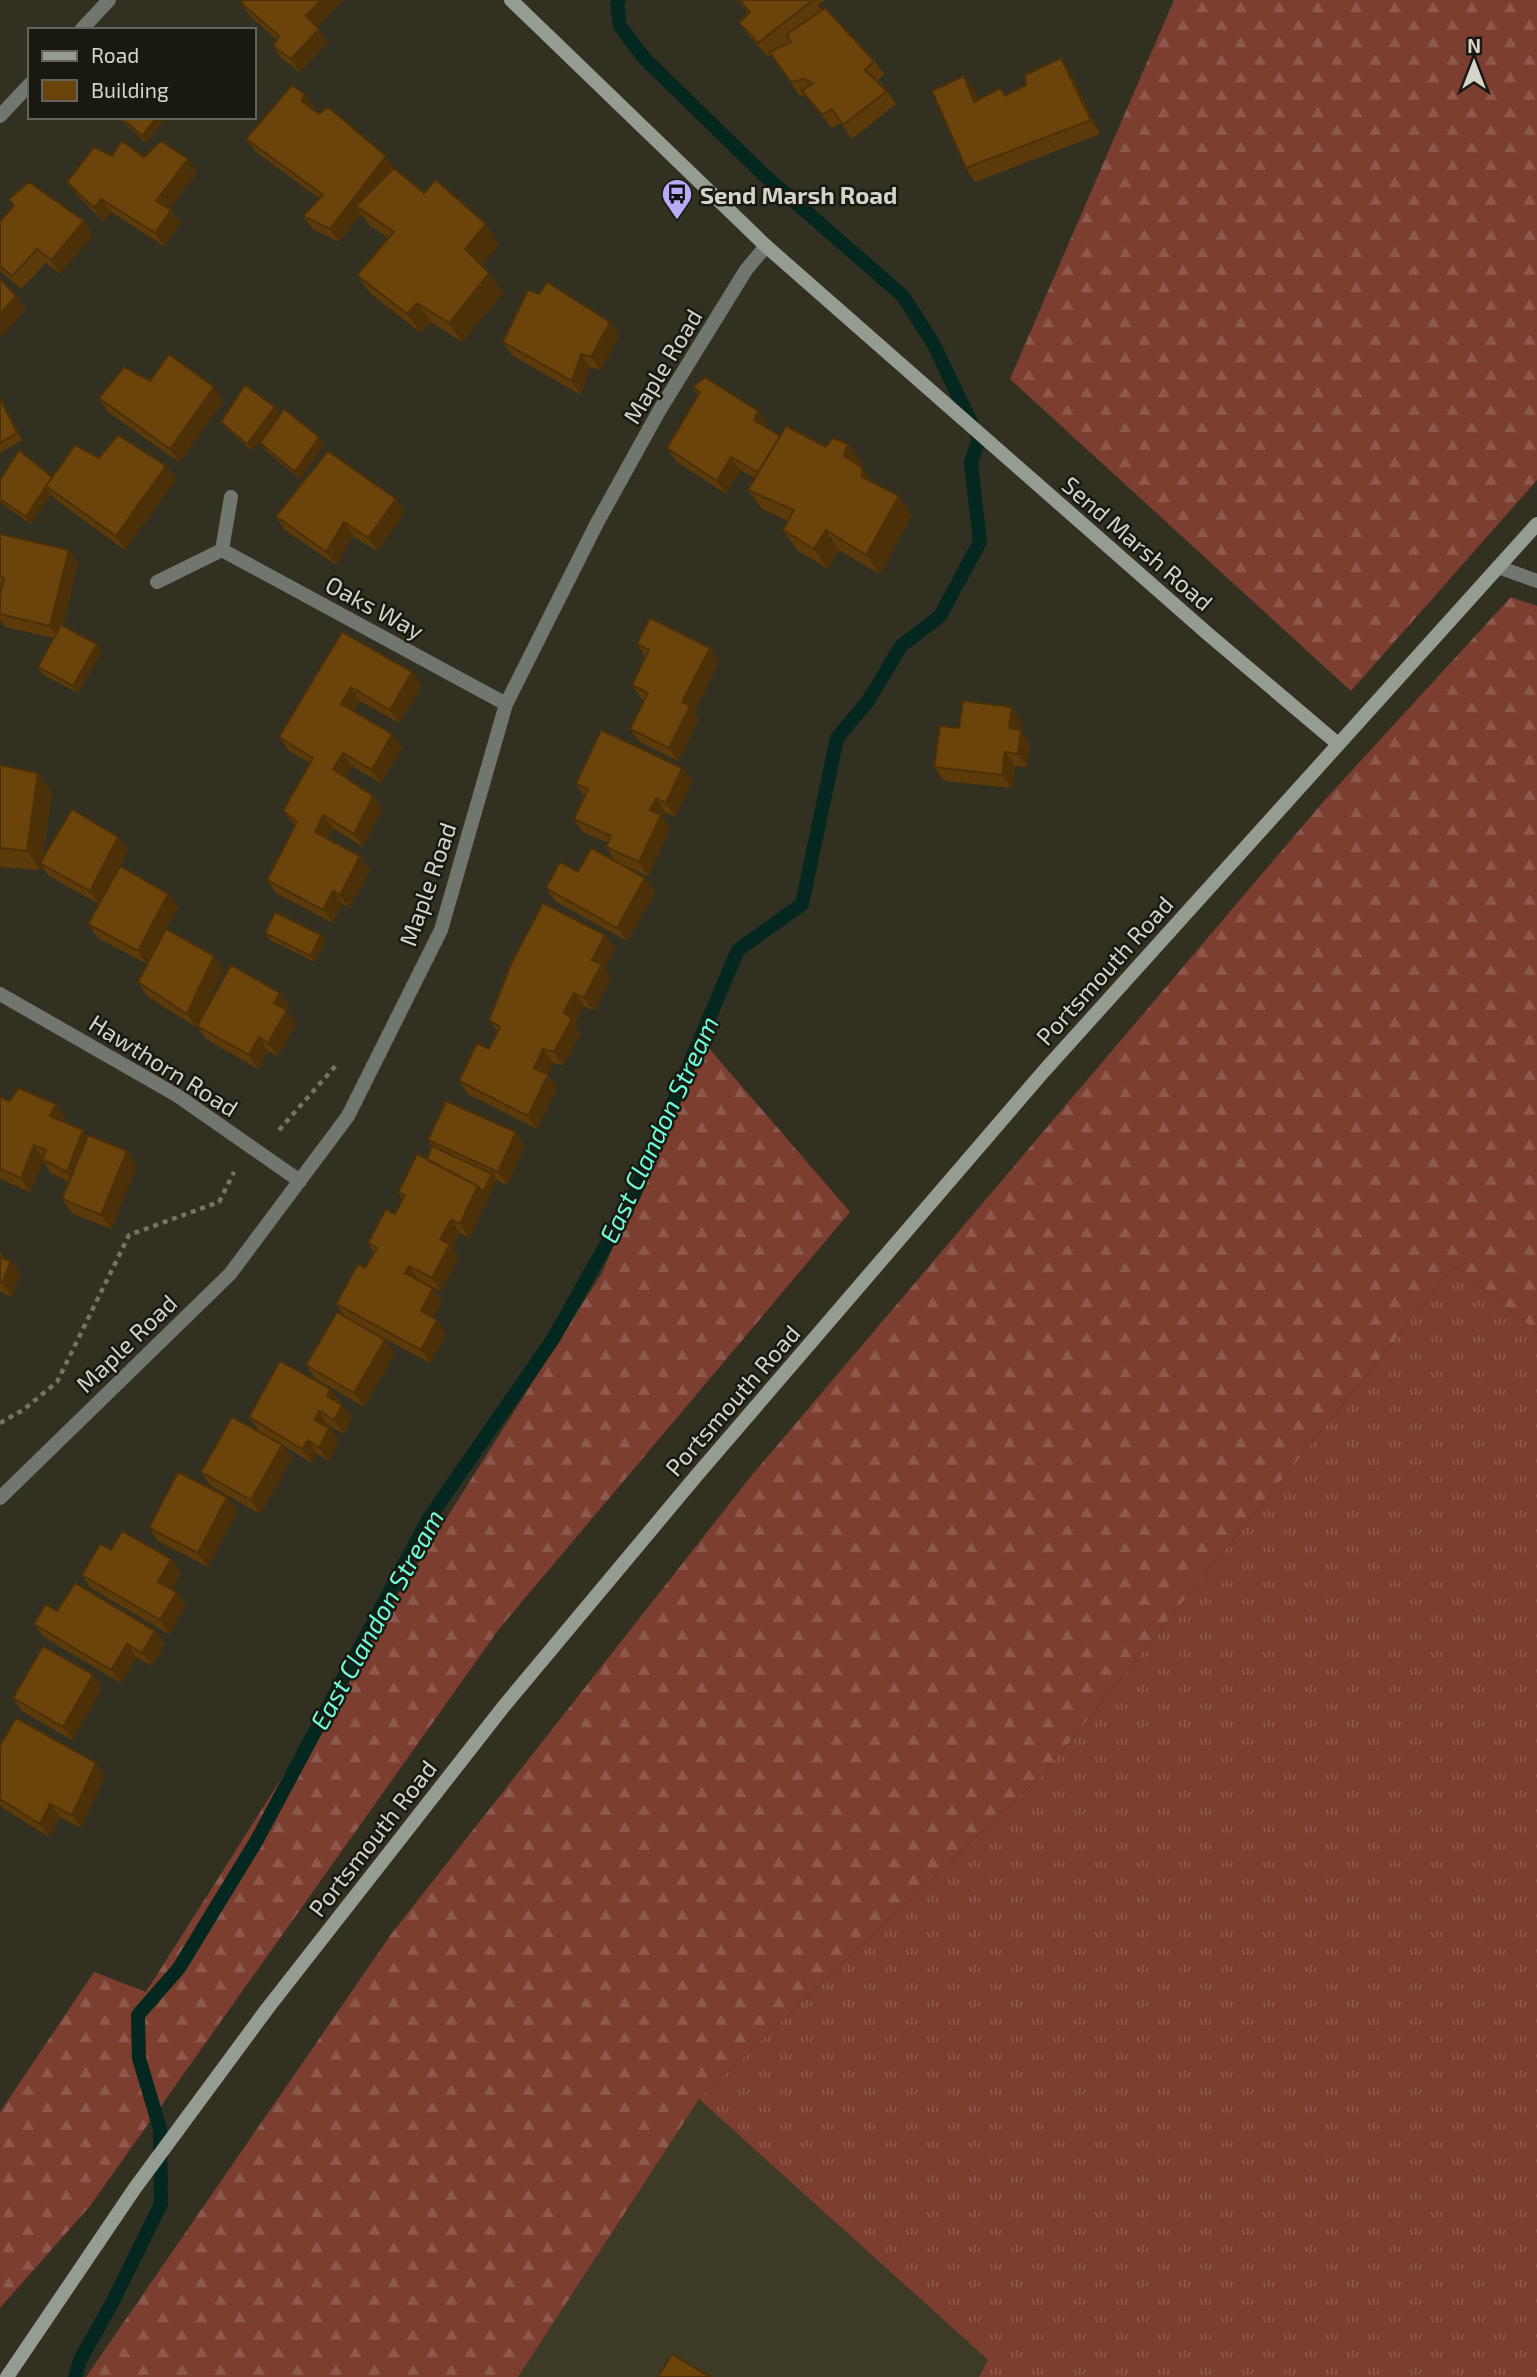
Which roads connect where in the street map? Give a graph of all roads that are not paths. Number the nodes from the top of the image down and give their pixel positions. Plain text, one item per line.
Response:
1 (109, 0) edge
2 (511, 0) edge
3 (83, 28) edge
4 (28, 87) edge
5 (0, 116) edge
6 (766, 246) junction
7 (230, 497) dead end
8 (1537, 524) edge
9 (222, 550) junction
10 (1499, 566) junction
11 (1537, 581) edge
12 (157, 582) dead end
13 (506, 704) junction
14 (1338, 744) junction
15 (0, 994) edge
16 (300, 1181) junction
17 (0, 1498) edge
18 (22, 2353) junction
19 (7, 2377) edge
20 (21, 2377) edge

1 - 3 street
2 - 6 main road, Send Marsh Road
4 - 5 street
6 - 13 street, Maple Road
6 - 14 main road, Send Marsh Road
7 - 9 street
8 - 10 main road, Portsmouth Road
9 - 12 street
9 - 13 street, Oaks Way
10 - 11 street
10 - 14 main road, Portsmouth Road
13 - 16 street, Maple Road
14 - 18 main road, Portsmouth Road
15 - 16 street, Hawthorn Road
16 - 17 street, Maple Road
18 - 19 main road, Portsmouth Road
18 - 20 main road

